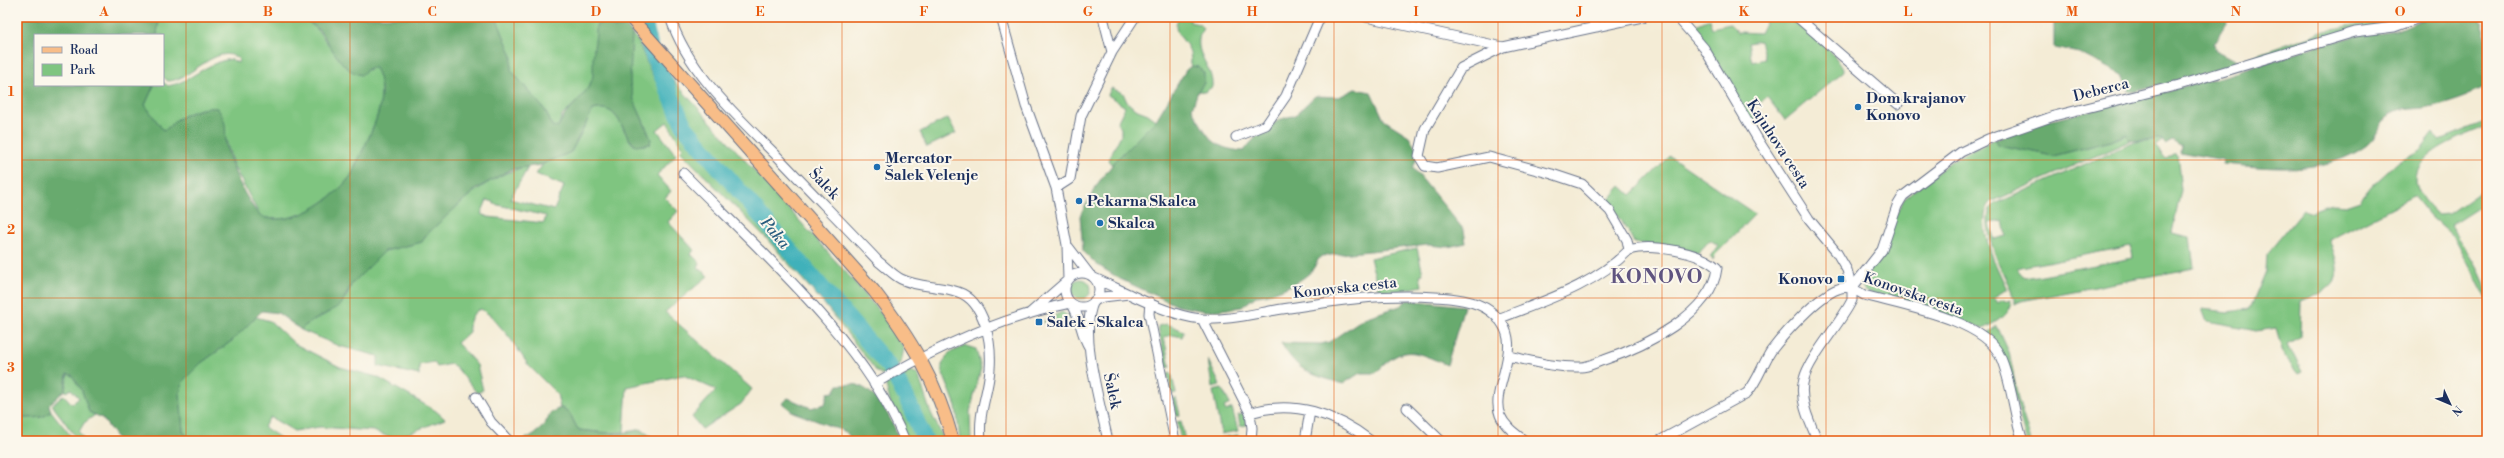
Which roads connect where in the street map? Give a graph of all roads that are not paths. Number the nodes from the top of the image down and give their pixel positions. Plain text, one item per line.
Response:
1 (630, 17) edge
2 (670, 17) edge
3 (1001, 17) edge
4 (1103, 17) edge
5 (1135, 17) edge
6 (1320, 17) edge
7 (1366, 17) edge
8 (1590, 17) edge
9 (1642, 17) edge
10 (1677, 17) edge
11 (1797, 17) edge
12 (2422, 17) edge
13 (1597, 28) junction
14 (1503, 47) junction
15 (1112, 52) junction
16 (1898, 104) dead end
17 (1236, 136) dead end
18 (682, 173) dead end
19 (1056, 188) junction
20 (1067, 245) junction
21 (1629, 250) junction
22 (1092, 277) junction
23 (1068, 280) junction
24 (1852, 288) junction
25 (1129, 294) junction
26 (1094, 301) junction
27 (1150, 302) junction
28 (1071, 303) junction
29 (1029, 314) junction
30 (1202, 319) junction
31 (1498, 319) junction
32 (986, 330) junction
33 (1089, 347) junction
34 (920, 356) junction
35 (1508, 356) junction
36 (874, 384) junction
37 (476, 397) dead end
38 (1407, 408) dead end
39 (1310, 411) junction
40 (1250, 413) junction
41 (1817, 440) edge
42 (509, 441) edge
43 (905, 441) edge
44 (953, 441) edge
45 (981, 441) edge
46 (1108, 441) edge
47 (1175, 441) edge
48 (1251, 441) edge
49 (1305, 441) edge
50 (1371, 441) edge
51 (1441, 441) edge
52 (1525, 441) edge
53 (1660, 441) edge
54 (2023, 441) edge

1 - 34 main road
2 - 32 street, Šalek
3 - 19 street
4 - 15 street
5 - 15 street
6 - 17 street
7 - 14 street
8 - 13 street
9 - 13 street
10 - 24 street, Kajuhova cesta
11 - 16 street
12 - 24 street, Deberca
13 - 14 street
14 - 21 street
15 - 19 street
18 - 36 street
19 - 20 street
20 - 22 street
20 - 23 street
21 - 31 street
21 - 35 street
22 - 23 street
22 - 25 street, Konovska cesta
22 - 26 street
23 - 28 street
23 - 29 street
24 - 41 street
24 - 53 street, Konovska cesta
24 - 54 street, Konovska cesta
25 - 26 street
25 - 27 street, Konovska cesta
26 - 28 street
26 - 33 street
27 - 30 street, Konovska cesta
27 - 47 street
28 - 29 street
28 - 33 street
29 - 32 street
30 - 31 street, Konovska cesta
30 - 40 street
31 - 35 street
32 - 34 street
32 - 45 street, Šalek
33 - 46 street, Šalek
34 - 36 street
34 - 44 main road
35 - 52 street
36 - 43 street
37 - 42 street
38 - 51 street
39 - 40 street
39 - 49 street
39 - 50 street
40 - 48 street

